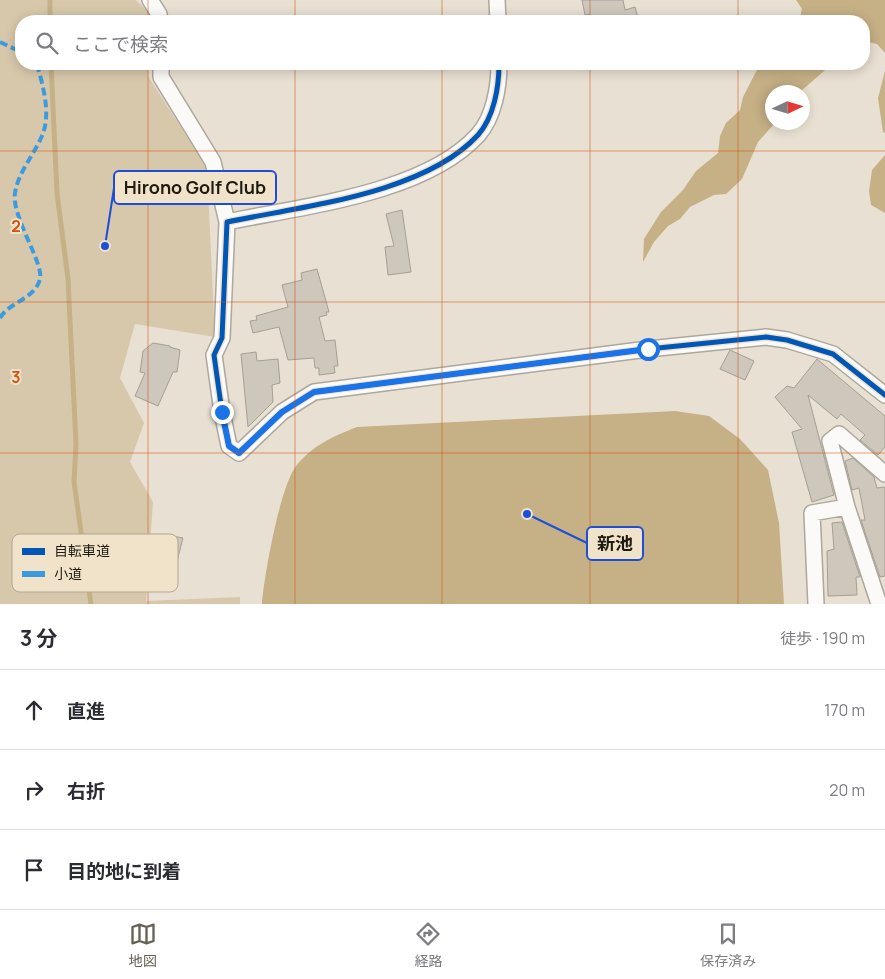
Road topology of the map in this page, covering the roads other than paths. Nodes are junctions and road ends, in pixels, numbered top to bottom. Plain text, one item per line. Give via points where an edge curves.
1 (150, 0) edge
2 (497, 0) edge
3 (159, 15) edge
4 (498, 15) edge
5 (161, 70) edge
6 (499, 70) edge
7 (227, 222) junction
8 (885, 395) edge
9 (885, 474) edge
10 (847, 507) junction
11 (816, 604) edge
12 (879, 604) edge

1 - 3 street
2 - 4 street
5 - 7 street via 161,77 213,162
6 - 7 street via 493,109 479,134 459,151 425,171 379,190
7 - 8 street via 222,338 214,355 229,446 239,453 282,412 314,392 766,337 833,354
9 - 10 street via 839,434 830,441
10 - 11 street via 812,513
10 - 12 street

